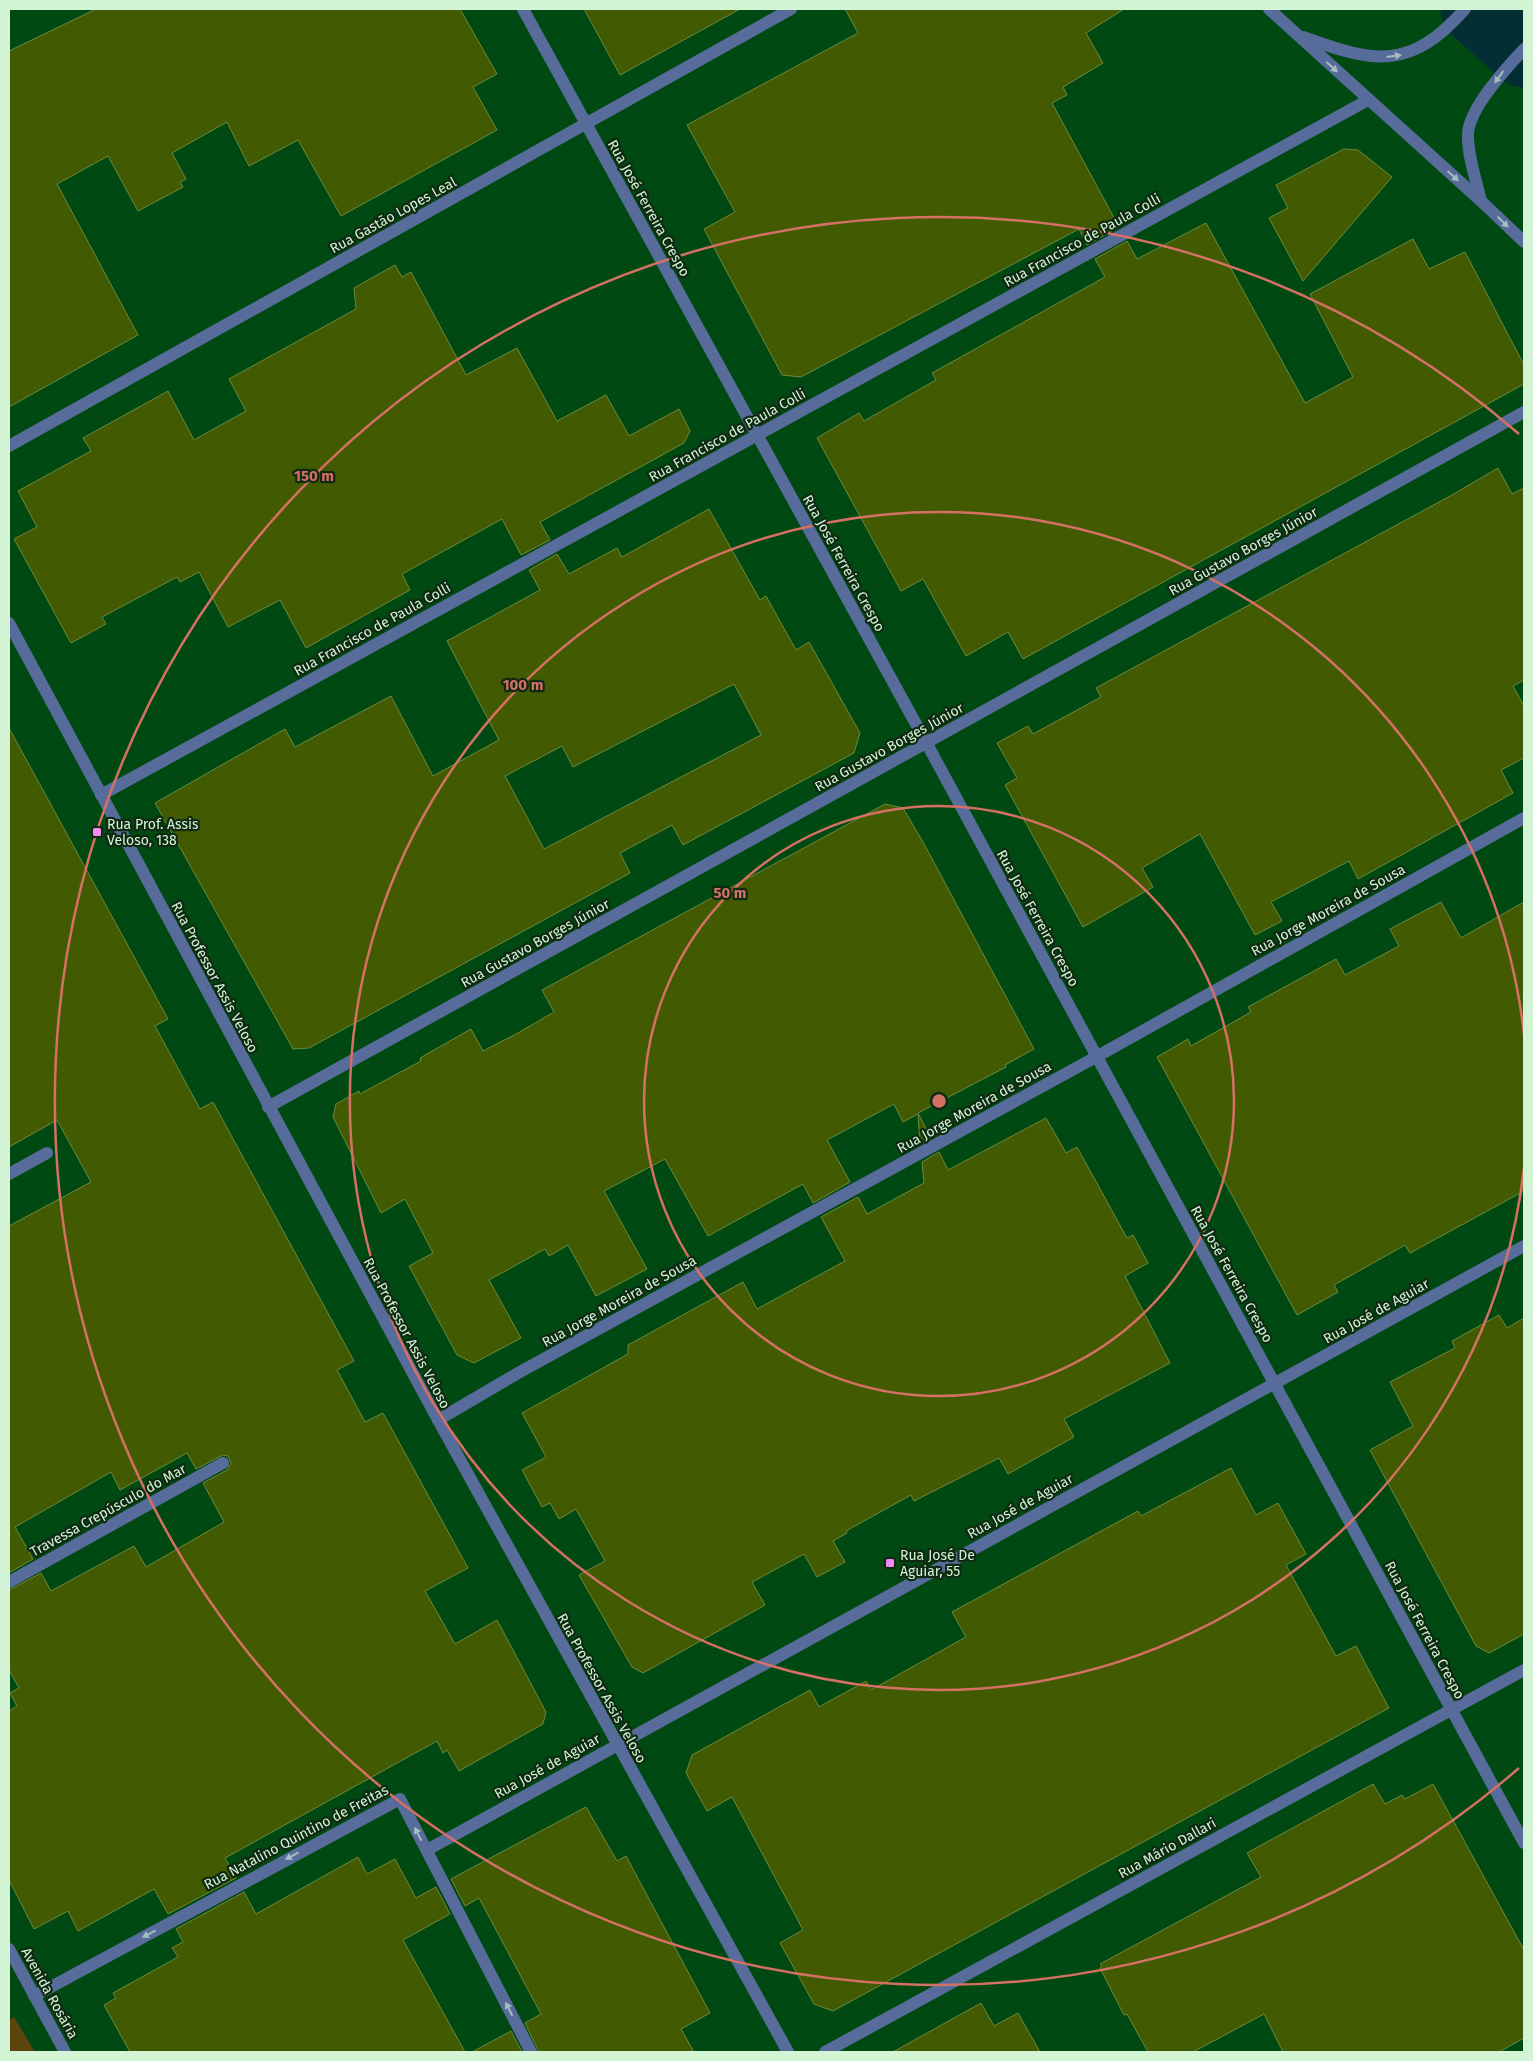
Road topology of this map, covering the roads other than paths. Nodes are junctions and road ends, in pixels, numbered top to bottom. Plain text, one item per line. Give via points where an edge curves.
1 (523, 9) edge
2 (791, 9) edge
3 (1269, 9) edge
4 (1465, 9) edge
5 (1296, 35) junction
6 (1524, 49) edge
7 (1368, 100) junction
8 (586, 124) junction
9 (1482, 201) junction
10 (1524, 242) edge
11 (1524, 412) edge
12 (758, 436) junction
13 (9, 446) edge
14 (9, 623) edge
15 (926, 744) junction
16 (101, 795) junction
17 (1524, 818) edge
18 (1096, 1057) junction
19 (268, 1107) junction
20 (47, 1153) dead end
21 (9, 1174) edge
22 (1524, 1246) edge
23 (1274, 1384) junction
24 (438, 1420) junction
25 (223, 1463) dead end
26 (9, 1582) edge
27 (1524, 1670) edge
28 (1451, 1710) junction
29 (616, 1744) junction
30 (1524, 1843) edge
31 (427, 1850) junction
32 (9, 1949) edge
33 (34, 1996) junction
34 (65, 2052) edge
35 (531, 2052) edge
36 (788, 2052) edge
37 (825, 2052) edge

1 - 8 street, Rua José Ferreira Crespo
2 - 8 street, Rua Gastão Lopes Leal
3 - 5 street
5 -> 4 street via 1341,51 1375,57 1397,56 1417,50 1450,26
5 -> 7 street
6 -> 9 street via 1477,107 1468,134 1471,162
7 -> 9 street
7 - 12 street, Rua Francisco de Paula Colli
8 - 12 street, Rua José Ferreira Crespo
8 - 13 street, Rua Gastão Lopes Leal
9 -> 10 street
11 - 15 street, Rua Gustavo Borges Júnior
12 - 15 street, Rua José Ferreira Crespo
12 - 16 street, Rua Francisco de Paula Colli
14 - 16 street, Rua Professor Assis Veloso
15 - 18 street, Rua José Ferreira Crespo
15 - 19 street, Rua Gustavo Borges Júnior
16 - 19 street, Rua Professor Assis Veloso
17 - 18 street, Rua Jorge Moreira de Sousa
18 - 23 street, Rua José Ferreira Crespo
18 - 24 street, Rua Jorge Moreira de Sousa via 518,1373
19 - 24 street, Rua Professor Assis Veloso
20 - 21 street
22 - 23 street, Rua José de Aguiar
23 - 28 street, Rua José Ferreira Crespo
23 - 29 street, Rua José de Aguiar
24 - 29 street, Rua Professor Assis Veloso
25 - 26 street, Travessa Crepúsculo do Mar
27 - 28 street, Rua Mário Dallari
28 - 30 street, Rua José Ferreira Crespo
28 - 37 street, Rua Mário Dallari
29 - 31 street, Rua José de Aguiar
29 - 36 street, Rua Professor Assis Veloso
31 -> 33 street, Rua Natalino Quintino de Freitas via 401,1800 397,1799
35 -> 31 street, Rua Natalino Quintino de Freitas
32 - 33 street, Avenida Rosária
33 - 34 street, Avenida Rosária

